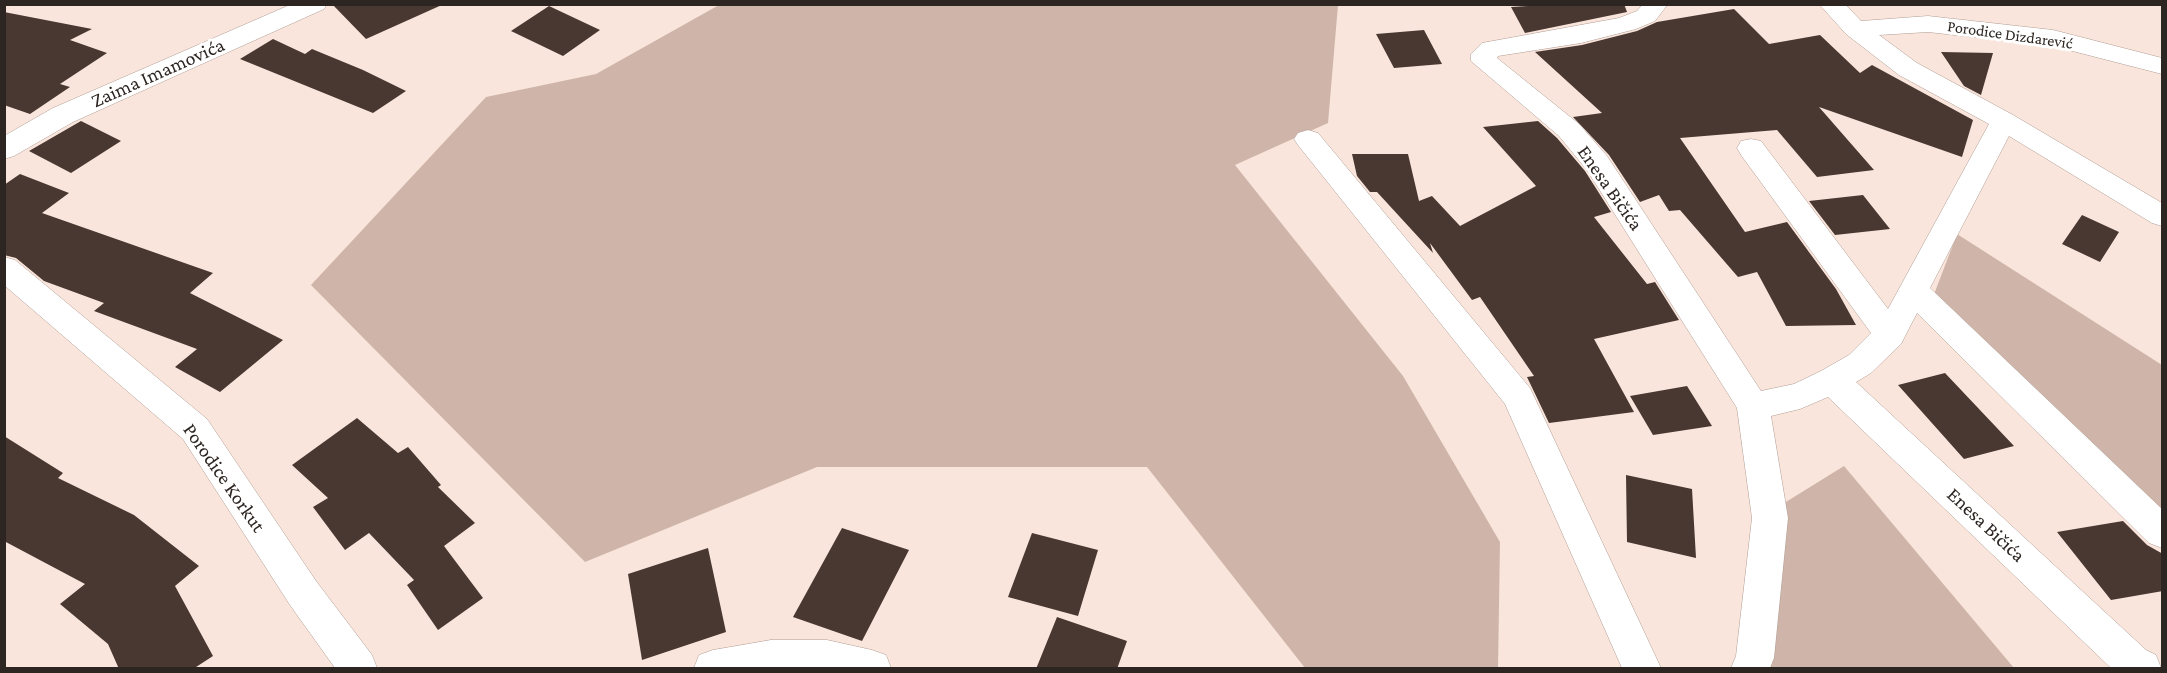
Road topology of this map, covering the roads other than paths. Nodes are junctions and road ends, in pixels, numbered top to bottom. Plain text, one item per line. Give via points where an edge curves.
1 (315, 4) edge
2 (1656, 4) edge
3 (1831, 4) edge
4 (1855, 29) junction
5 (2163, 66) edge
6 (2004, 121) junction
7 (1308, 139) dead end
8 (1751, 148) dead end
9 (4, 149) edge
10 (2163, 216) edge
11 (4, 268) edge
12 (1913, 290) junction
13 (1890, 335) junction
14 (1832, 380) junction
15 (1753, 406) junction
16 (2163, 532) edge
17 (358, 669) edge
18 (713, 669) edge
19 (872, 669) edge
20 (1642, 669) edge
21 (1750, 669) edge
22 (2142, 669) edge

1 - 9 street, Zaima Imamovića via 63,116
2 - 15 street, Enesa Bičića via 1646,16 1627,24 1491,49 1484,61 1569,130 1597,163
3 - 4 street
4 - 5 street, Porodice Dizdarević via 1928,24 2053,38
4 - 6 street via 1908,69
6 - 10 street
6 - 12 street
7 - 20 street via 1518,398
8 - 13 street
11 - 17 street, Porodice Korkut via 195,429 303,594
12 - 13 street
12 - 16 street
13 - 14 street via 1860,363
14 - 15 street via 1800,396
14 - 22 street, Enesa Bičića
15 - 21 street, Enesa Bičića via 1770,518 1755,658
18 - 19 street via 771,658 827,658

